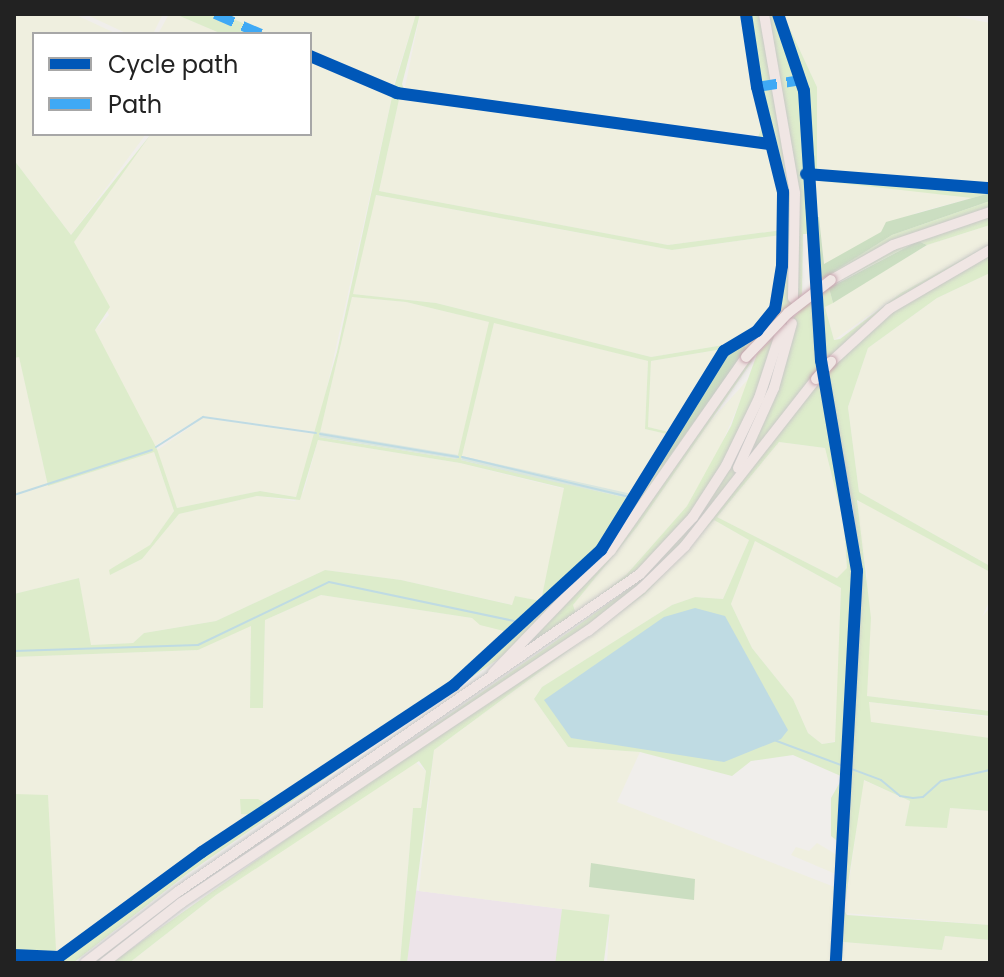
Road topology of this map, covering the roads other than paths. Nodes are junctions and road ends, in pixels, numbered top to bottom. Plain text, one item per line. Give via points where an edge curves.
1 (764, 14) edge
2 (990, 212) edge
3 (990, 250) edge
4 (793, 298) dead end
5 (816, 299) dead end
6 (826, 361) junction
7 (820, 380) junction
8 (729, 488) junction
9 (479, 687) junction
10 (85, 963) edge
11 (104, 963) edge
12 (836, 963) edge

1 - 4 highway via 795,193
2 - 9 highway, bridge via 905,240 831,280 788,313 746,357 611,550
3 - 6 highway via 889,309
5 - 6 street
6 - 7 highway, bridge
7 - 8 highway
7 - 12 street via 857,571
8 - 9 highway via 774,388 787,326 742,437 680,532 632,581
8 - 11 highway via 676,555 607,617 233,867
9 - 10 highway via 189,883

